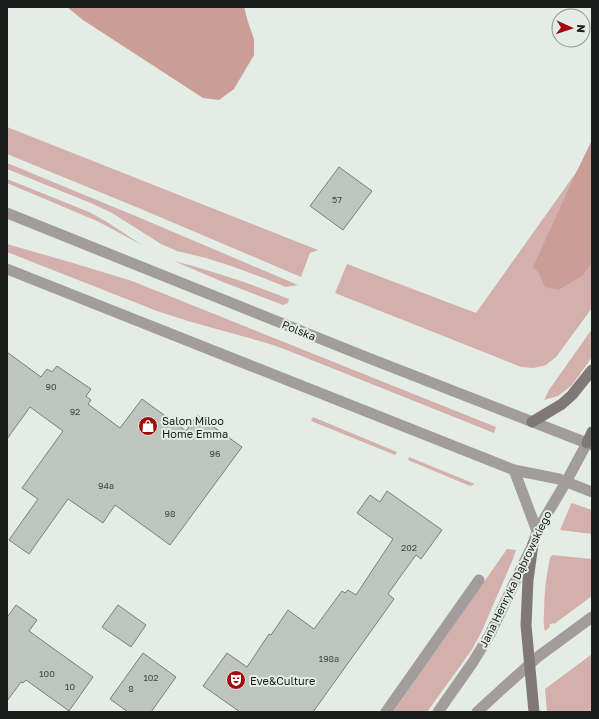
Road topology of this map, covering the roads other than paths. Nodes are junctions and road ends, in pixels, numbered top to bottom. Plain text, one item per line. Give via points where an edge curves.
1 (7, 213) edge
2 (7, 269) edge
3 (592, 370) edge
4 (532, 422) junction
5 (592, 432) edge
6 (589, 444) edge
7 (514, 470) junction
8 (566, 482) junction
9 (592, 492) edge
10 (537, 531) junction
11 (533, 544) junction
12 (479, 580) dead end
13 (592, 617) edge
14 (529, 664) junction
15 (386, 712) edge
16 (438, 712) edge
17 (477, 712) edge
18 (534, 712) edge

1 - 4 street, Polska
2 - 7 street
3 - 4 main road via 572,396
4 - 6 street, Polska
5 - 6 main road
6 - 8 street, Jana Henryka Dąbrowskiego
7 - 8 street
7 - 10 street
8 - 9 street
8 - 10 street, Jana Henryka Dąbrowskiego
10 - 11 street, Jana Henryka Dąbrowskiego
11 - 14 main road via 526,625
11 - 16 street, Jana Henryka Dąbrowskiego via 490,634
12 - 15 street
13 - 14 street
14 - 17 street
14 - 18 main road

